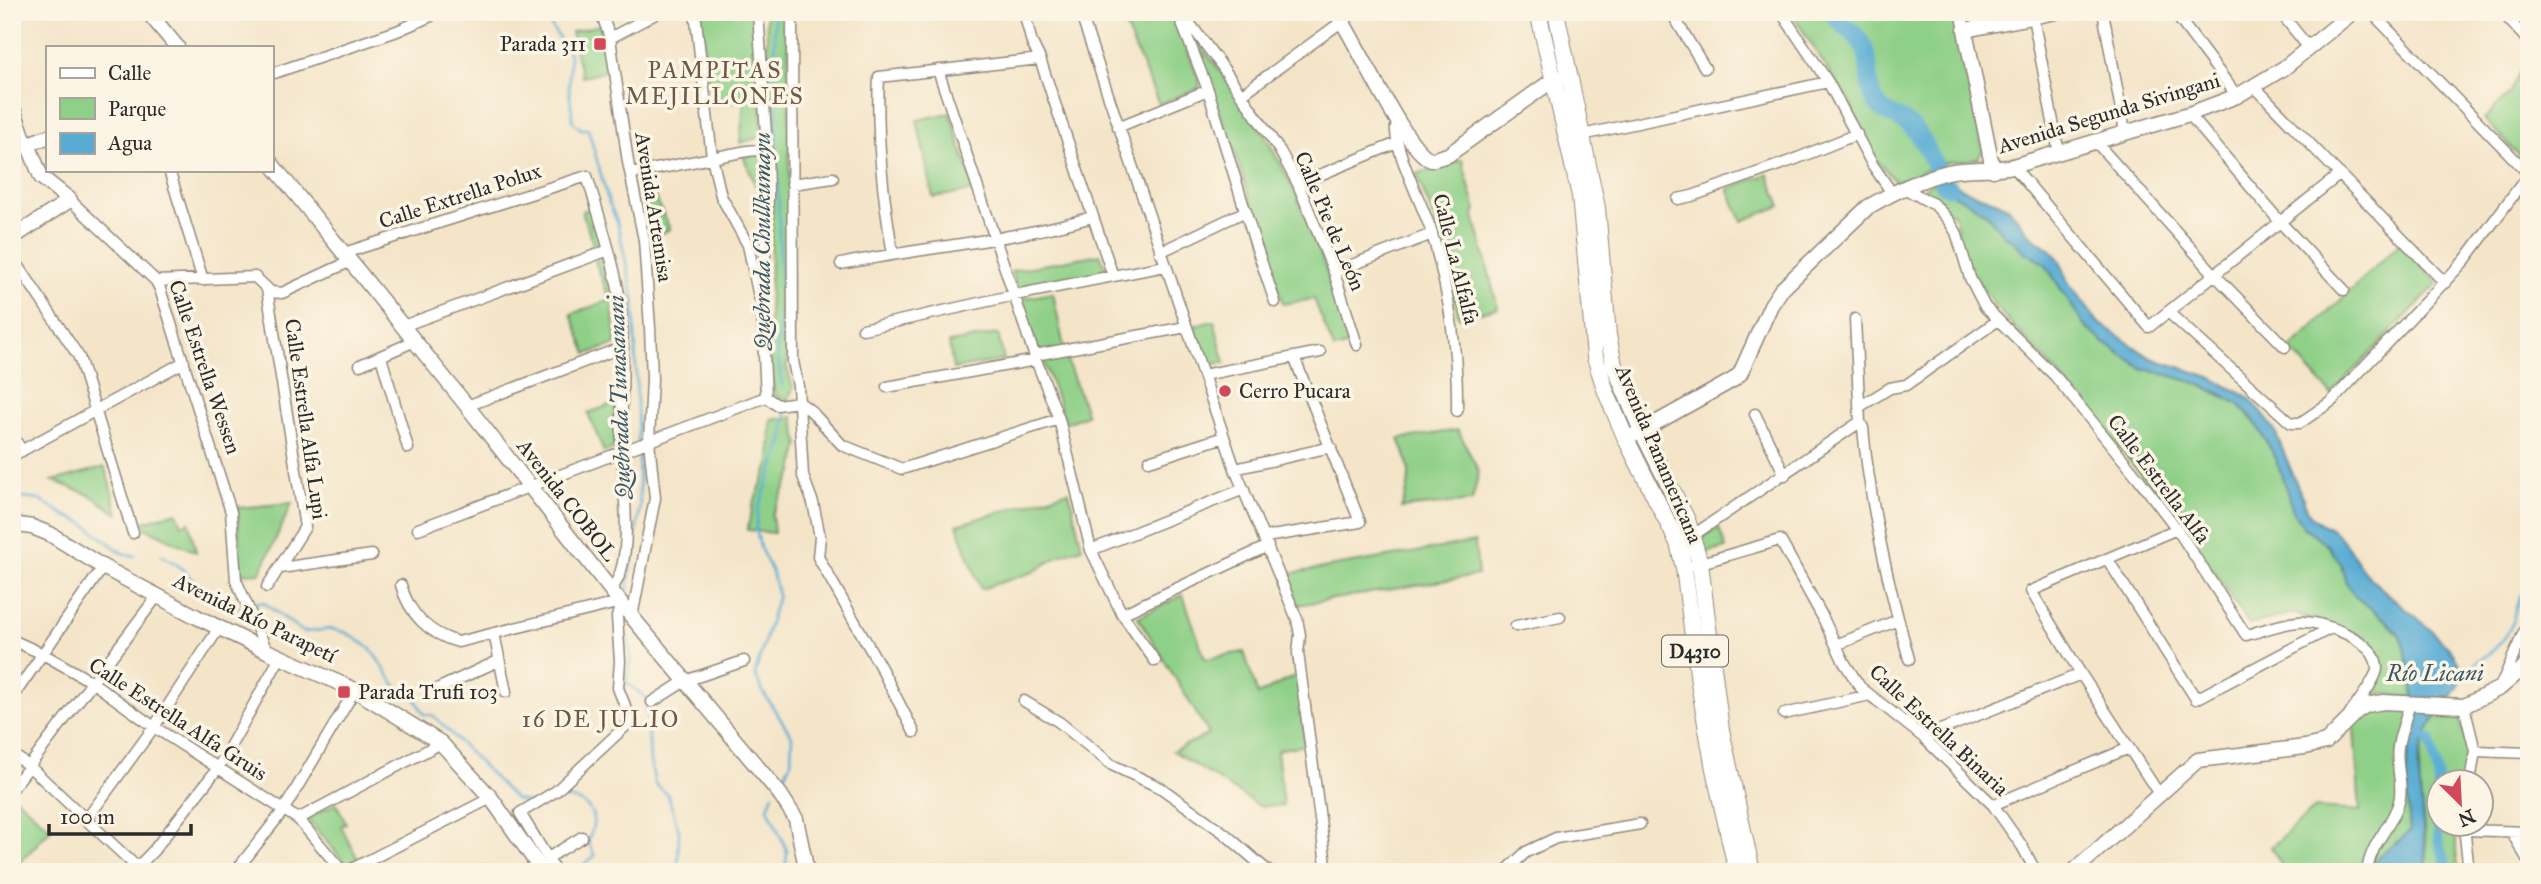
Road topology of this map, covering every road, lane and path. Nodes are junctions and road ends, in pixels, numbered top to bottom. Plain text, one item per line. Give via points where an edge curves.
1 (148, 12) edge
2 (429, 12) edge
3 (601, 12) edge
4 (659, 12) edge
5 (695, 12) edge
6 (758, 12) edge
7 (792, 12) edge
8 (1024, 12) edge
9 (1080, 12) edge
10 (1355, 12) edge
11 (1538, 12) edge
12 (1556, 12) edge
13 (1671, 12) edge
14 (1781, 12) edge
15 (1961, 12) edge
16 (2056, 12) edge
17 (2102, 12) edge
18 (2174, 12) edge
19 (2280, 12) edge
20 (2353, 12) edge
21 (2371, 12) edge
22 (2502, 12) edge
23 (1183, 13) edge
24 (2033, 15) edge
25 (1339, 17) edge
26 (1965, 30) junction
27 (610, 38) junction
28 (1562, 38) junction
29 (1545, 42) junction
30 (2529, 42) edge
31 (176, 46) edge
32 (2309, 48) junction
33 (1040, 59) junction
34 (1705, 68) dead end
35 (938, 69) junction
36 (273, 73) edge
37 (1570, 76) junction
38 (1553, 80) junction
39 (1828, 82) junction
40 (2254, 86) junction
41 (1208, 90) junction
42 (1241, 95) junction
43 (2236, 96) junction
44 (12, 100) edge
45 (2189, 114) junction
46 (15, 117) edge
47 (1400, 123) junction
48 (1118, 127) junction
49 (2125, 132) junction
50 (1857, 134) junction
51 (1582, 135) junction
52 (46, 137) edge
53 (2094, 140) junction
54 (1397, 143) junction
55 (29, 144) junction
56 (767, 149) junction
57 (2059, 153) junction
58 (712, 157) junction
59 (273, 165) edge
60 (2013, 166) junction
61 (1993, 170) junction
62 (170, 172) edge
63 (631, 174) junction
64 (2340, 174) junction
65 (2529, 174) edge
66 (833, 178) dead end
67 (792, 184) junction
68 (1298, 184) junction
69 (1898, 191) junction
70 (1678, 199) dead end
71 (70, 200) junction
72 (1246, 211) junction
73 (1093, 217) junction
74 (2281, 223) junction
75 (1432, 234) junction
76 (996, 237) junction
77 (12, 238) edge
78 (609, 250) junction
79 (1160, 252) junction
80 (893, 254) junction
81 (12, 256) edge
82 (347, 257) junction
83 (841, 264) dead end
84 (1165, 266) junction
85 (1334, 272) junction
86 (2215, 275) junction
87 (1113, 276) junction
88 (203, 279) junction
89 (156, 281) junction
90 (2445, 283) junction
91 (267, 289) junction
92 (2344, 290) dead end
93 (1015, 295) junction
94 (1275, 302) dead end
95 (2168, 312) junction
96 (762, 313) junction
97 (1855, 318) dead end
98 (1997, 321) junction
99 (403, 326) junction
100 (1186, 327) junction
101 (863, 329) dead end
102 (415, 341) junction
103 (1357, 345) dead end
104 (623, 347) junction
105 (2285, 347) dead end
106 (1320, 352) dead end
107 (381, 357) junction
108 (1036, 357) junction
109 (1294, 357) junction
110 (184, 362) junction
111 (360, 365) dead end
112 (1203, 374) junction
113 (887, 387) dead end
114 (766, 397) junction
115 (799, 402) junction
116 (467, 406) junction
117 (1859, 407) junction
118 (96, 410) junction
119 (1457, 411) dead end
120 (1755, 414) dead end
121 (1059, 419) junction
122 (1860, 422) junction
123 (1642, 431) junction
124 (12, 435) edge
125 (1224, 437) junction
126 (1626, 439) junction
127 (641, 444) junction
128 (408, 447) dead end
129 (1331, 447) junction
130 (622, 451) junction
131 (17, 454) edge
132 (1149, 461) dead end
133 (1235, 469) junction
134 (1785, 475) junction
135 (530, 487) junction
136 (1244, 489) junction
137 (13, 526) edge
138 (418, 529) dead end
139 (2177, 529) junction
140 (133, 533) dead end
141 (1685, 540) junction
142 (1266, 542) junction
143 (1091, 550) junction
144 (372, 555) dead end
145 (2108, 560) junction
146 (1692, 566) junction
147 (103, 567) junction
148 (280, 568) junction
149 (401, 585) dead end
150 (267, 587) dead end
151 (611, 589) junction
152 (158, 595) junction
153 (621, 602) junction
154 (1122, 614) junction
155 (632, 617) junction
156 (1560, 617) dead end
157 (1898, 620) junction
158 (2529, 621) edge
159 (1516, 626) dead end
160 (219, 628) junction
161 (2331, 628) junction
162 (494, 633) junction
163 (12, 640) edge
164 (1836, 645) junction
165 (43, 654) junction
166 (274, 654) junction
167 (1909, 659) dead end
168 (498, 661) junction
169 (744, 661) dead end
170 (1155, 661) dead end
171 (2528, 664) edge
172 (2081, 674) junction
173 (685, 681) junction
174 (92, 682) junction
175 (2500, 688) junction
176 (437, 689) dead end
177 (355, 690) junction
178 (506, 692) dead end
179 (1870, 695) junction
180 (12, 698) edge
181 (1024, 701) dead end
182 (652, 702) dead end
183 (2412, 705) junction
184 (2458, 707) junction
185 (1784, 714) dead end
186 (2345, 723) junction
187 (154, 727) junction
188 (914, 732) dead end
189 (1923, 737) junction
190 (440, 743) junction
191 (2129, 748) junction
192 (2475, 751) junction
193 (2529, 753) edge
194 (12, 754) edge
195 (29, 766) junction
196 (218, 768) junction
197 (2472, 768) edge
198 (12, 789) edge
199 (2159, 794) junction
200 (491, 798) junction
201 (1993, 805) junction
202 (283, 811) junction
203 (298, 819) junction
204 (86, 820) junction
205 (1640, 824) dead end
206 (2496, 830) edge
207 (2512, 832) junction
208 (2529, 832) edge
209 (583, 837) dead end
210 (2465, 838) edge
211 (2529, 862) edge
212 (538, 866) edge
213 (138, 870) edge
214 (235, 872) edge
215 (344, 872) edge
216 (556, 872) edge
217 (807, 872) edge
218 (1269, 872) edge
219 (1327, 872) edge
220 (1505, 872) edge
221 (1737, 872) edge
222 (1752, 872) edge
223 (2036, 872) edge
224 (2073, 872) edge
225 (2367, 872) edge
226 (2469, 872) edge

1 - 31 street
2 - 36 street via 431,16 397,31
3 - 27 street, Avenida Artemisa
4 - 27 street
5 - 58 street
6 - 56 street
7 - 67 street
8 - 33 street
9 - 48 street
10 - 25 street
11 - 29 main road, Avenida Panamericana / D4310
12 - 28 main road, Avenida Panamericana / D4310
13 - 34 street
14 - 39 street, Calle Estrella Alfa
15 - 26 street
16 - 24 street
17 - 49 street
18 - 43 street
19 - 32 street
20 - 32 street, Avenida Segunda Sivingani
21 - 65 street
22 - 30 street
23 - 41 street via 1181,21
23 - 42 street, Calle Pie de León
24 - 26 street
24 - 57 street
25 - 42 street
25 - 47 street
26 - 61 street
27 - 63 street, Avenida Artemisa
28 - 29 street
28 - 37 main road, Avenida Panamericana / D4310
29 - 38 main road, Avenida Panamericana / D4310
32 - 40 street, Avenida Segunda Sivingani
33 - 35 street
33 - 73 street
35 - 76 street
35 - 80 street via 879,77
37 - 38 street
37 - 51 main road, Avenida Panamericana / D4310
38 - 47 street via 1448,155 1431,160 1418,150
38 - 126 main road, Avenida Panamericana / D4310 via 1580,196 1595,357
39 - 50 street, Calle Estrella Alfa
39 - 51 street
40 - 43 street, Avenida Segunda Sivingani
40 - 64 street
41 - 48 street
41 - 72 street
42 - 68 street, Calle Pie de León
43 - 45 street, Avenida Segunda Sivingani
44 - 46 street, Calle Estrella Wessen
45 - 49 street, Avenida Segunda Sivingani
45 - 74 street
46 - 55 street, Calle Estrella Wessen
47 - 54 street, Calle La Alfalfa
48 - 79 street
49 - 53 street, Avenida Segunda Sivingani
50 - 69 street, Calle Estrella Alfa via 1872,164
50 - 70 street
51 - 123 main road, Avenida Panamericana / D4310 via 1597,208 1608,335 1618,375
52 - 55 street
53 - 57 street, Avenida Segunda Sivingani
53 - 86 street
54 - 68 street
54 - 75 street, Calle La Alfalfa
55 - 71 street, Calle Estrella Wessen via 41,177
56 - 58 street
56 - 96 street
57 - 60 street, Avenida Segunda Sivingani
58 - 63 street
58 - 96 street via 721,196 748,245
59 - 82 street, Avenida COBOL
60 - 61 street, Avenida Segunda Sivingani
60 - 95 street via 2149,327
61 - 69 street, Avenida Segunda Sivingani via 1948,172
62 - 88 street
63 - 127 street, Avenida Artemisa via 644,240 652,379
64 - 74 street
64 - 90 street
65 - 90 street
66 - 67 street
67 - 115 street via 793,361
68 - 85 street, Calle Pie de León
69 - 98 street, Calle Estrella Alfa via 1935,205 1949,221 1976,291
69 - 123 street, Avenida Segunda Sivingani via 1868,207 1781,289 1746,365 1733,380
71 - 77 street
71 - 89 street, Calle Estrella Wessen
72 - 79 street
72 - 94 street
73 - 76 street
73 - 87 street
74 - 86 street
74 - 92 street
75 - 85 street
75 - 119 street, Calle La Alfalfa via 1453,321
76 - 80 street
76 - 93 street
78 - 82 street, Calle Extrella Polux via 587,176
78 - 99 street
78 - 104 street
79 - 84 street
80 - 83 street
81 - 118 street via 79,357
82 - 91 street, Calle Extrella Polux via 282,293
82 - 99 street, Avenida COBOL
84 - 87 street
84 - 100 street
85 - 103 street, Calle Pie de León
86 - 95 street
86 - 105 street
87 - 93 street
88 - 89 street
88 - 91 street via 255,277
89 - 110 street, Calle Estrella Wessen
90 - 95 street via 2332,401 2296,424
91 - 148 street, Calle Estrella Alfa Lupi via 305,527
93 - 101 street
93 - 108 street
96 - 114 street
97 - 117 street
98 - 117 street via 1906,385 1890,388
98 - 139 street, Calle Estrella Alfa via 2055,376
99 - 102 street, Avenida COBOL
100 - 108 street
100 - 112 street
102 - 107 street
102 - 116 street, Avenida COBOL
104 - 116 street
104 - 130 street
106 - 109 street
107 - 111 street
107 - 128 street
108 - 113 street
108 - 121 street
109 - 112 street
109 - 129 street
110 - 118 street
110 - 166 street, Calle Estrella Wessen via 231,512 236,580
112 - 125 street
114 - 115 street via 776,405
114 - 127 street
115 - 121 street via 842,445 902,469
115 - 188 street via 803,476 820,537 818,557
116 - 135 street, Avenida COBOL
117 - 122 street
118 - 131 street
118 - 140 street
120 - 134 street
121 - 143 street
122 - 134 street
122 - 157 street
123 - 126 street, Avenida Segunda Sivingani
123 - 141 main road, Avenida Panamericana / D4310 via 1688,520
124 - 131 street
125 - 132 street
125 - 133 street
126 - 141 main road, Avenida Panamericana / D4310
127 - 130 street
127 - 155 street, Avenida Artemisa via 655,498
129 - 133 street
129 - 142 street via 1360,523
130 - 135 street
130 - 151 street via 627,511 621,574
133 - 136 street
134 - 141 street
135 - 138 street
135 - 151 street, Avenida COBOL
136 - 142 street
136 - 143 street
137 - 147 street, Avenida Río Parapetí via 50,534
139 - 145 street
139 - 161 street, Calle Estrella Alfa via 2246,635 2300,621
141 - 146 main road, Avenida Panamericana / D4310
142 - 154 street
142 - 219 street via 1300,635 1298,653
143 - 154 street
144 - 148 street
145 - 161 street via 2196,699
145 - 172 street via 2031,591
146 - 164 street, Calle Estrella Binaria via 1780,540
146 - 221 main road, Avenida Panamericana / D4310 via 1700,689
146 - 222 main road, Avenida Panamericana / D4310
147 - 152 street, Avenida Río Parapetí
147 - 165 street
148 - 150 street, Calle Estrella Alfa Lupi
149 - 162 street via 406,604 438,636 458,642
151 - 153 street, Avenida COBOL
152 - 160 street, Avenida Río Parapetí
152 - 174 street
153 - 155 street, Avenida COBOL
153 - 162 street
153 - 212 street, Avenida Río Parapetí via 618,688 631,721 556,791 520,813
154 - 170 street
155 - 173 street, Avenida COBOL
156 - 159 street
157 - 164 street
157 - 167 street
158 - 175 street
160 - 166 street, Avenida Río Parapetí
160 - 187 street
161 - 186 street, Calle Estrella Alfa via 2362,643 2377,667
162 - 168 street
163 - 165 street, Calle Estrella Alfa Gruis
164 - 179 street, Calle Estrella Binaria via 1843,662
165 - 174 street, Calle Estrella Alfa Gruis
165 - 180 street
166 - 177 street, Avenida Río Parapetí
166 - 196 street
168 - 176 street
168 - 178 street
169 - 173 street
171 - 175 street
172 - 189 street
172 - 191 street
173 - 182 street
173 - 217 street, Avenida COBOL via 796,820
174 - 187 street, Calle Estrella Alfa Gruis
174 - 195 street
175 - 184 street
177 - 190 street, Avenida Río Parapetí
177 - 202 street
179 - 185 street
179 - 189 street, Calle Estrella Binaria
181 - 218 street via 1059,722 1112,765 1161,788
183 - 184 street
183 - 186 street via 2367,705
183 - 225 street via 2398,746 2398,805 2378,838
184 - 192 street
186 - 199 street via 2318,745 2198,760
187 - 196 street, Calle Estrella Alfa Gruis
187 - 204 street
189 - 201 street, Calle Estrella Binaria
190 - 200 street, Avenida Río Parapetí
190 - 203 street
191 - 199 street
191 - 201 street
192 - 193 street
192 - 197 street
194 - 195 street
195 - 198 street
195 - 204 street
196 - 202 street, Calle Estrella Alfa Gruis
196 - 213 street
199 - 224 street
200 - 212 street, Avenida Río Parapetí
200 - 215 street
201 - 223 street, Calle Estrella Binaria
202 - 203 street, Calle Estrella Alfa Gruis
202 - 214 street
203 - 215 street, Calle Estrella Alfa Gruis
204 - 213 street
205 - 220 street via 1556,838 1526,852
206 - 207 street
207 - 208 street
207 - 211 street
209 - 212 street
210 - 226 street
212 - 216 street, Avenida Río Parapetí

